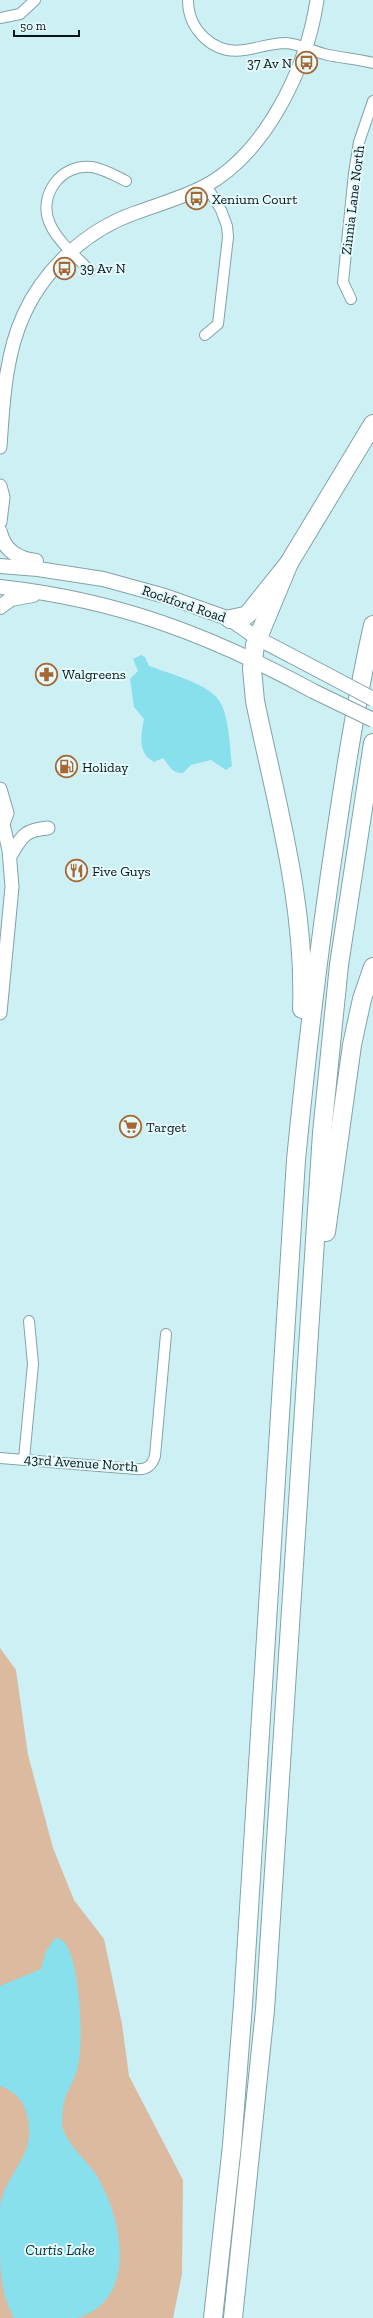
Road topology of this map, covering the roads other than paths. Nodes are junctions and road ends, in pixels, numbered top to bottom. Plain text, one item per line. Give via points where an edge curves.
1 (188, 0) edge
2 (317, 0) edge
3 (33, 3) edge
4 (0, 18) edge
5 (305, 48) junction
6 (373, 63) edge
7 (373, 101) edge
8 (126, 181) dead end
9 (206, 185) junction
10 (72, 251) junction
11 (90, 271) dead end
12 (350, 299) dead end
13 (205, 335) dead end
14 (373, 424) edge
15 (0, 447) edge
16 (0, 486) edge
17 (0, 522) edge
18 (0, 532) edge
19 (288, 563) junction
20 (0, 566) edge
21 (0, 588) edge
22 (148, 590) junction
23 (61, 596) junction
24 (0, 607) edge
25 (230, 619) junction
26 (373, 625) edge
27 (257, 638) junction
28 (252, 659) junction
29 (373, 699) edge
30 (373, 720) edge
31 (373, 743) edge
32 (0, 789) edge
33 (2, 823) edge
34 (48, 828) dead end
35 (10, 856) junction
36 (373, 967) edge
37 (0, 1013) edge
38 (299, 1125) junction
39 (310, 1308) junction
40 (29, 1320) dead end
41 (166, 1334) dead end
42 (0, 1458) edge
43 (24, 1459) junction
44 (213, 2318) edge
45 (233, 2318) edge

1 - 5 street via 192,21 198,32 213,44 231,51 272,43 288,43
2 - 5 street
3 - 4 street via 20,14
5 - 6 street via 327,55
5 - 9 street via 289,87 267,126 238,160
7 - 12 street, Zinnia Lane North via 359,142 354,181 343,282
8 - 10 street via 93,167 81,167 58,178 47,200 46,212 49,224
9 - 10 street via 175,200 108,224
9 - 13 street via 225,218 228,237 218,324
10 - 11 street
10 - 15 street via 52,270 37,292 24,314 15,337 9,360
14 - 19 highway
16 - 17 street via 3,497
18 - 22 main road via 4,543 18,557 117,575 136,580
19 - 25 highway via 249,613
19 - 27 highway
20 - 22 main road, Rockford Road via 72,574
21 - 23 main road, Rockford Road
22 - 25 main road, Rockford Road
23 - 24 main road via 19,597
23 - 28 main road, Rockford Road via 160,621
25 - 27 main road, Rockford Road
26 - 38 highway via 359,686 326,902 308,1034
27 - 28 highway
27 - 29 main road, Rockford Road, bridge
28 - 30 main road, Rockford Road, bridge
28 - 38 highway via 256,701 294,894 300,941 302,992
31 - 39 highway via 339,965 322,1133
32 - 33 street via 7,813
33 - 35 street
34 - 35 street via 26,833
35 - 37 street via 12,886
36 - 39 highway via 362,999 352,1045 319,1288
38 - 44 highway via 241,2027 232,2145
39 - 45 highway via 265,2010
40 - 43 street via 32,1364
41 - 43 street, 43rd Avenue North via 153,1462 143,1470
42 - 43 street, 43rd Avenue North

